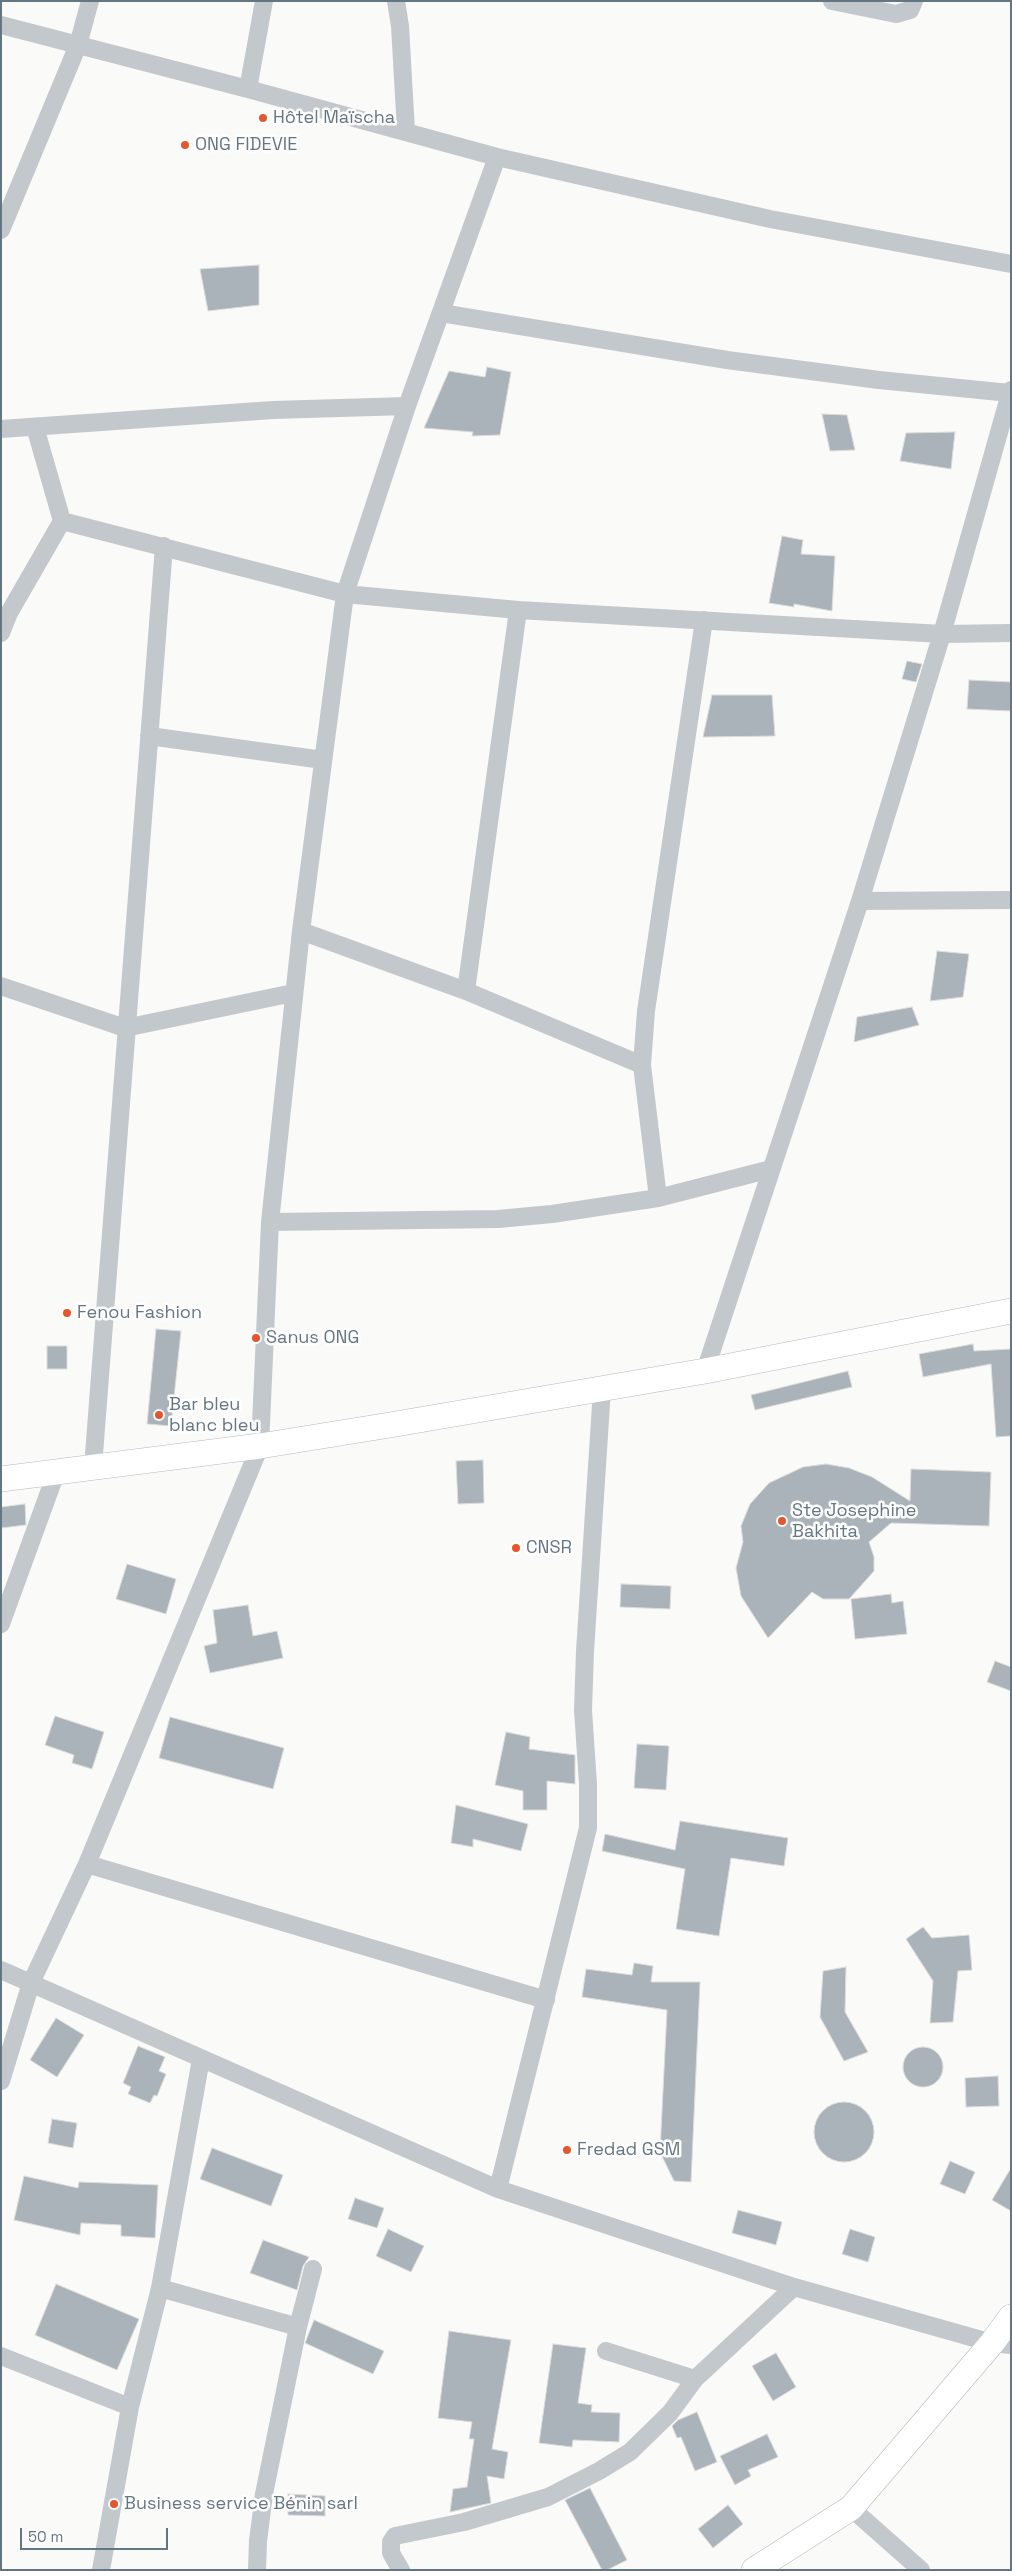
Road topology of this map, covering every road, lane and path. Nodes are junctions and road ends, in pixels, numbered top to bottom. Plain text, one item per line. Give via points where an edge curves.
1 (90, 1) edge
2 (264, 1) edge
3 (396, 1) edge
4 (832, 1) edge
5 (914, 1) edge
6 (1, 25) edge
7 (78, 45) junction
8 (248, 89) junction
9 (406, 131) junction
10 (497, 157) junction
11 (1, 230) edge
12 (1011, 264) edge
13 (441, 314) junction
14 (1010, 391) edge
15 (407, 406) junction
16 (35, 427) junction
17 (1, 429) edge
18 (62, 521) junction
19 (164, 546) junction
20 (345, 594) junction
21 (518, 610) junction
22 (5, 612) edge
23 (704, 620) junction
24 (1, 633) edge
25 (1011, 633) edge
26 (942, 634) junction
27 (149, 736) junction
28 (323, 760) junction
29 (860, 900) junction
30 (1011, 900) edge
31 (301, 931) junction
32 (1, 986) edge
33 (466, 991) junction
34 (293, 993) junction
35 (125, 1028) junction
36 (642, 1065) junction
37 (771, 1169) junction
38 (658, 1198) junction
39 (270, 1222) junction
40 (1011, 1311) edge
41 (704, 1371) junction
42 (602, 1389) junction
43 (260, 1446) junction
44 (93, 1467) junction
45 (56, 1472) junction
46 (1, 1479) edge
47 (1, 1624) edge
48 (87, 1864) junction
49 (1, 1970) edge
50 (31, 1983) junction
51 (546, 2000) junction
52 (201, 2058) junction
53 (1, 2081) edge
54 (498, 2189) junction
55 (313, 2270) dead end
56 (794, 2287) junction
57 (160, 2288) junction
58 (1011, 2318) edge
59 (298, 2328) junction
60 (1002, 2344) edge
61 (606, 2351) dead end
62 (1, 2356) edge
63 (695, 2379) junction
64 (130, 2407) junction
65 (851, 2508) junction
66 (101, 2570) edge
67 (257, 2570) edge
68 (401, 2570) edge
69 (754, 2570) edge
70 (921, 2570) edge

1 - 7 street
2 - 8 street
3 - 9 street
4 - 5 street via 896,14 910,10
6 - 7 street
7 - 8 street
7 - 11 street
8 - 9 street
9 - 10 street
10 - 12 street via 770,219
10 - 13 street
13 - 14 street via 727,360 879,380
13 - 15 street
14 - 26 street
15 - 16 street via 273,410
15 - 20 street
16 - 17 street
16 - 18 street
18 - 19 street
18 - 22 street
19 - 20 street
19 - 27 street
20 - 21 street
20 - 28 street
21 - 23 street
21 - 33 street
22 - 24 street
23 - 26 street
23 - 36 street via 648,1002
25 - 26 street
26 - 29 street
27 - 28 street
27 - 35 street
28 - 31 street
29 - 30 street
29 - 37 street
31 - 33 street
31 - 34 street
32 - 35 street
33 - 36 street
34 - 35 street
34 - 39 street
35 - 44 street
36 - 38 street
37 - 38 street
37 - 41 street
38 - 39 street via 498,1219
39 - 43 street
40 - 41 main road
41 - 42 main road
42 - 43 main road
42 - 51 street via 583,1710 588,1828
43 - 44 main road
43 - 48 street
44 - 45 main road
45 - 46 main road
45 - 47 street
48 - 50 street
48 - 51 street
49 - 50 street
50 - 52 street
50 - 53 street
51 - 54 street
52 - 54 street
52 - 57 street
54 - 56 street
55 - 59 street
56 - 60 street
56 - 63 street
57 - 59 street
57 - 64 street
58 - 60 main road
59 - 67 street via 264,2494
60 - 65 main road
61 - 63 street
62 - 64 street
63 - 68 street via 670,2412 630,2452 599,2471 548,2497 464,2522 395,2536 391,2542 391,2553
64 - 66 street
65 - 69 main road
65 - 70 street

